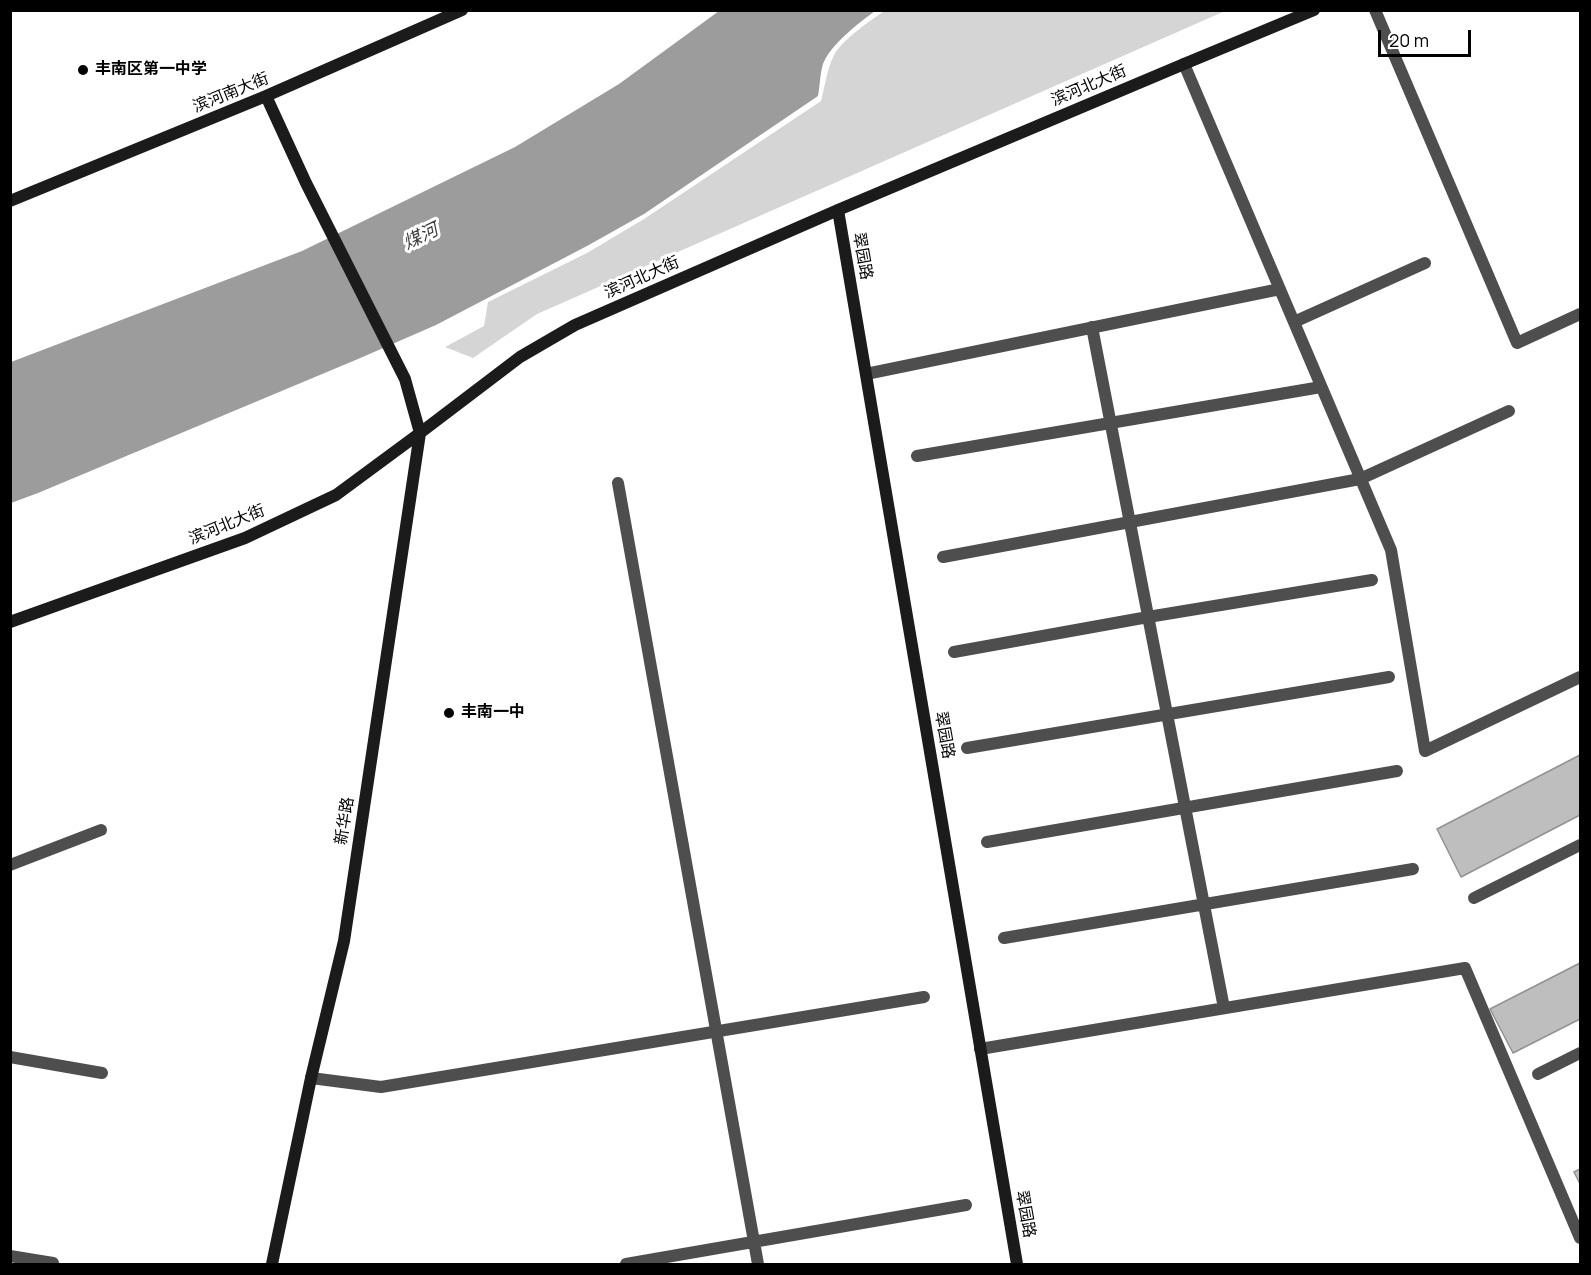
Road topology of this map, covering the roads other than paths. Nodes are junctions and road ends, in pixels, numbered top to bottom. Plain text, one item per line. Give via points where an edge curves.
1 (462, 10) edge
2 (1314, 10) edge
3 (1375, 10) edge
4 (1184, 64) junction
5 (267, 96) junction
6 (10, 201) edge
7 (838, 210) junction
8 (1425, 263) dead end
9 (1280, 289) junction
10 (1581, 314) edge
11 (1294, 322) junction
12 (1092, 327) junction
13 (866, 374) junction
14 (1321, 387) junction
15 (1509, 411) dead end
16 (1111, 423) junction
17 (420, 433) junction
18 (916, 456) dead end
19 (1360, 479) junction
20 (618, 483) dead end
21 (1130, 521) junction
22 (943, 557) dead end
23 (1372, 580) dead end
24 (1148, 617) junction
25 (10, 622) edge
26 (954, 652) dead end
27 (1389, 677) dead end
28 (1581, 677) edge
29 (1167, 715) junction
30 (967, 748) dead end
31 (1398, 771) dead end
32 (1185, 808) junction
33 (101, 830) dead end
34 (987, 842) dead end
35 (1581, 845) edge
36 (10, 865) edge
37 (1413, 869) dead end
38 (1474, 898) dead end
39 (1204, 905) junction
40 (1004, 938) dead end
41 (924, 997) dead end
42 (1224, 1008) junction
43 (716, 1032) junction
44 (980, 1049) junction
45 (1581, 1053) edge
46 (10, 1057) edge
47 (102, 1073) dead end
48 (1538, 1074) dead end
49 (311, 1078) junction
50 (966, 1205) dead end
51 (1581, 1238) edge
52 (754, 1242) junction
53 (10, 1256) edge
54 (53, 1263) edge
55 (272, 1264) edge
56 (626, 1264) edge
57 (758, 1264) edge
58 (1017, 1264) edge

1 - 5 street, 滨河南大街
2 - 4 street, 滨河北大街
3 - 10 street via 1517,343
4 - 7 street, 滨河北大街
4 - 9 street
5 - 6 street, 滨河南大街
5 - 17 street, 新华路 via 306,183 405,379
7 - 13 street, 翠园路
7 - 17 street, 滨河北大街 via 575,325 520,357
8 - 11 street
9 - 11 street
9 - 12 street
11 - 14 street
12 - 13 street
12 - 16 street
13 - 44 street, 翠园路
14 - 16 street
14 - 19 street
15 - 19 street
16 - 18 street
16 - 21 street
17 - 25 street, 滨河北大街 via 336,495 245,538
17 - 49 street, 新华路 via 344,941
19 - 21 street
19 - 28 street via 1391,550 1425,751
20 - 43 street
21 - 22 street
21 - 24 street
23 - 24 street
24 - 26 street
24 - 29 street
27 - 29 street
29 - 30 street
29 - 32 street
31 - 32 street
32 - 34 street
32 - 39 street
33 - 36 street
35 - 38 street
37 - 39 street
39 - 40 street
39 - 42 street
41 - 43 street
42 - 44 street
42 - 51 street via 1465,969
43 - 49 street via 381,1087
43 - 52 street
44 - 58 street, 翠园路
45 - 48 street
46 - 47 street
49 - 55 street, 新华路
50 - 52 street
52 - 56 street
52 - 57 street
53 - 54 street

